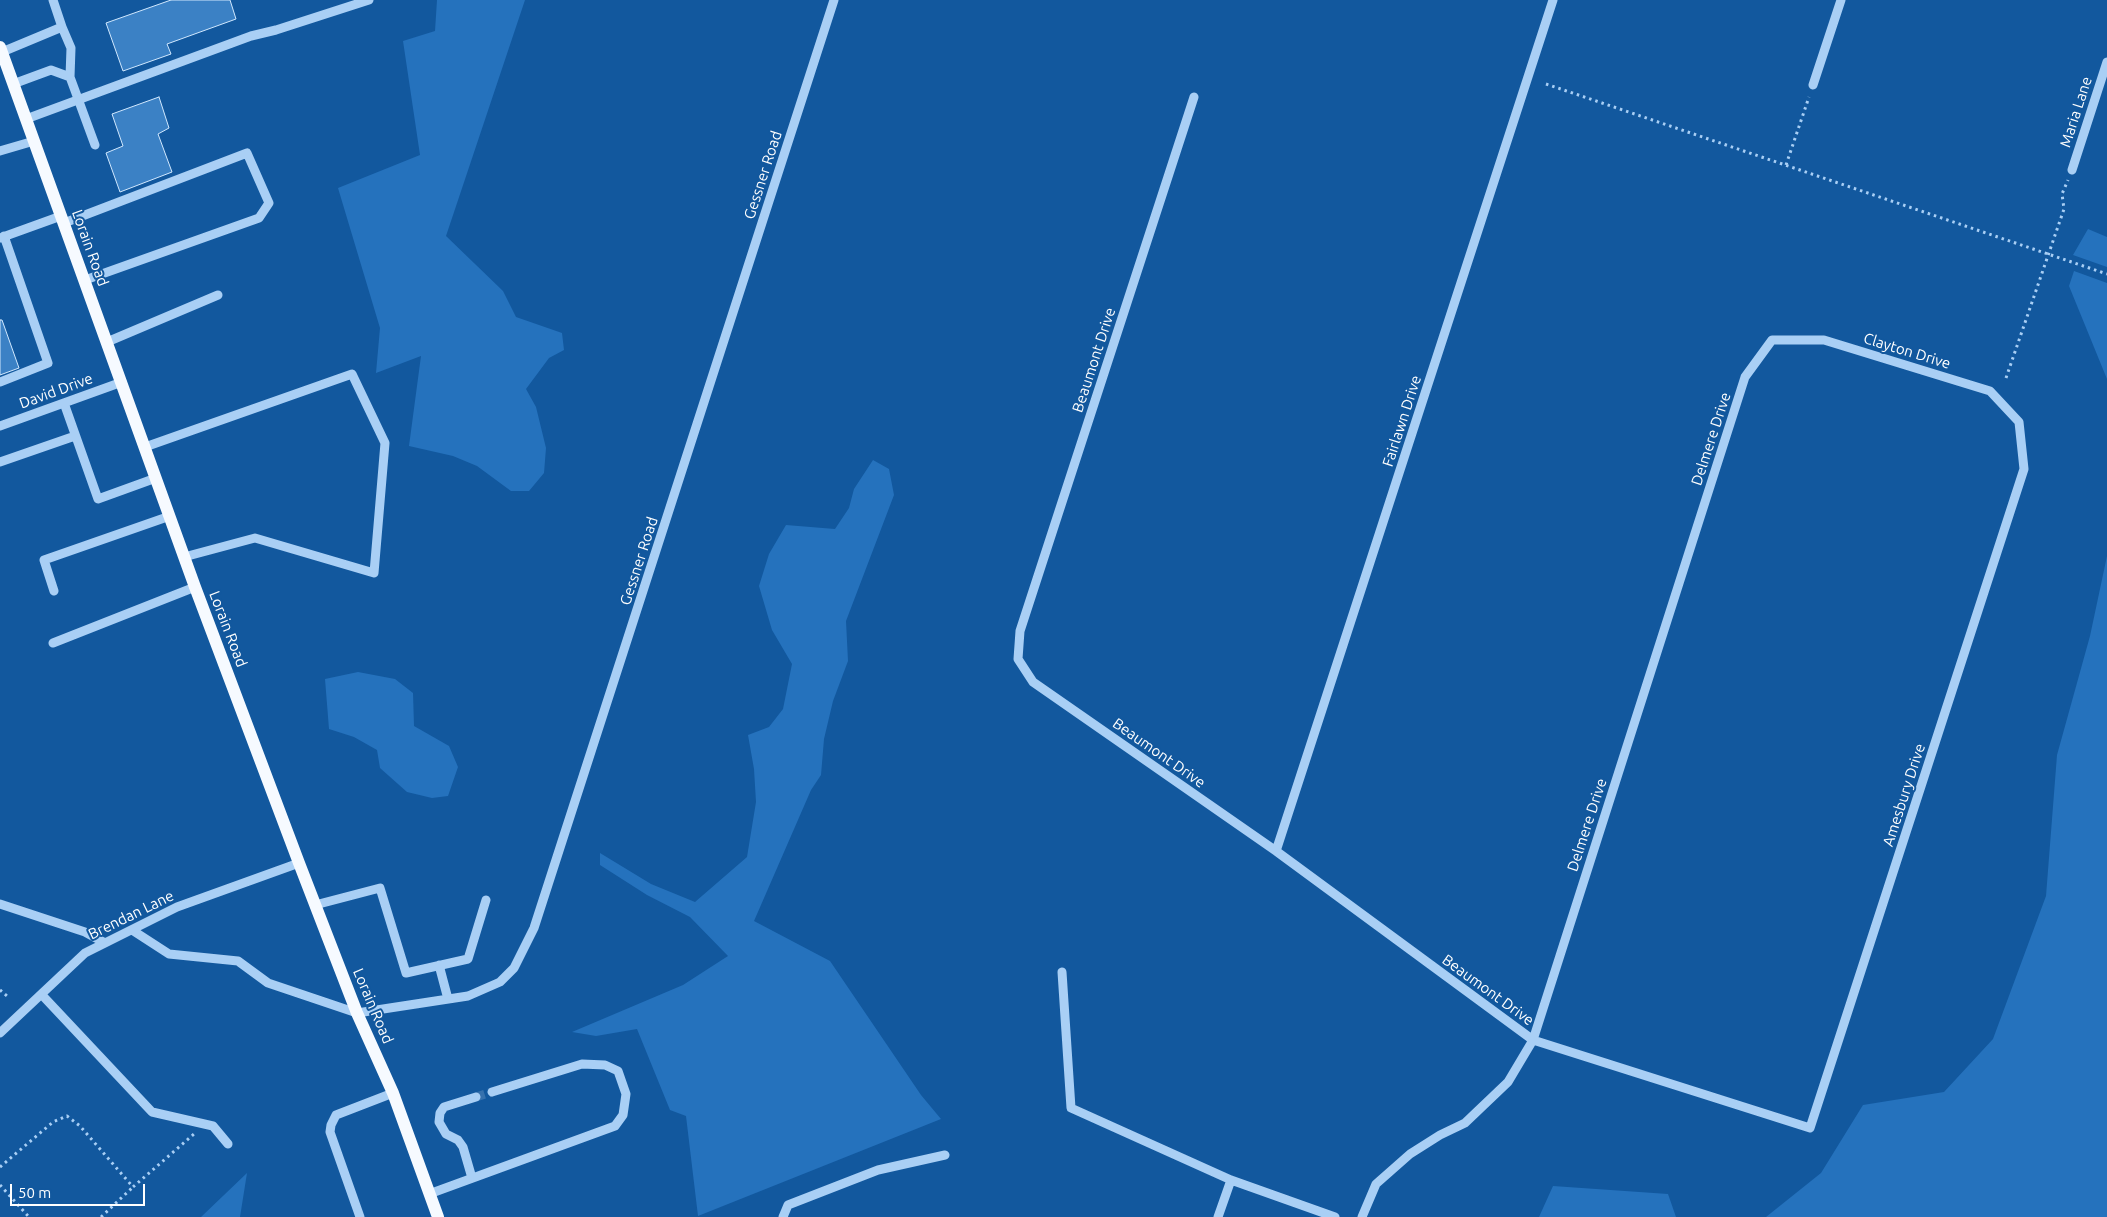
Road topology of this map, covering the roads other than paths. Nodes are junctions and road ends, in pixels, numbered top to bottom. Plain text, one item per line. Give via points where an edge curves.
1 (53, 0) edge
2 (369, 0) edge
3 (834, 0) edge
4 (1553, 0) edge
5 (1841, 0) edge
6 (62, 27) junction
7 (1, 49) edge
8 (2107, 62) edge
9 (70, 77) junction
10 (13, 84) junction
11 (1813, 85) road end
12 (1194, 98) dead end
13 (78, 100) junction
14 (26, 119) junction
15 (34, 141) junction
16 (95, 145) dead end
17 (0, 151) edge
18 (2072, 170) road end
19 (63, 219) junction
20 (2, 237) edge
21 (85, 280) junction
22 (218, 295) dead end
23 (107, 342) junction
24 (1745, 377) joint
25 (0, 382) edge
26 (122, 382) junction
27 (64, 403) junction
28 (0, 426) edge
29 (75, 436) junction
30 (145, 447) junction
31 (0, 462) edge
32 (2024, 470) joint
33 (156, 478) junction
34 (170, 516) junction
35 (184, 557) junction
36 (195, 587) junction
37 (54, 591) dead end
38 (53, 643) dead end
39 (1276, 852) junction
40 (298, 863) junction
41 (486, 900) dead end
42 (0, 904) edge
43 (315, 905) junction
44 (132, 930) junction
45 (105, 943) junction
46 (438, 965) junction
47 (1062, 972) dead end
48 (42, 995) junction
49 (448, 999) junction
50 (357, 1013) junction
51 (0, 1033) edge
52 (1532, 1040) junction
53 (492, 1092) tunnel mouth
54 (393, 1093) junction
55 (476, 1097) tunnel mouth
56 (1810, 1128) joint
57 (228, 1144) dead end
58 (945, 1155) dead end
59 (472, 1178) junction
60 (1231, 1180) junction
61 (429, 1194) junction
62 (360, 1217) edge
63 (438, 1217) edge
64 (783, 1217) edge
65 (1218, 1217) edge
66 (1335, 1217) edge
67 (1362, 1217) edge

1 - 6 street
2 - 13 street via 251,36
3 - 49 street, Gessner Road via 534,928 514,968 500,982 468,996
4 - 39 street, Fairlawn Drive
5 - 11 street
6 - 7 street
6 - 9 street via 71,48
7 - 10 main road, Lorain Road
8 - 18 street, Maria Lane
9 - 10 street via 51,70
9 - 13 street
10 - 14 main road, Lorain Road
12 - 39 street, Beaumont Drive via 1020,631 1018,659 1033,682
13 - 14 street
13 - 16 street
14 - 15 main road, Lorain Road
15 - 17 street
15 - 19 main road, Lorain Road
19 - 20 street
19 - 21 main road, Lorain Road
19 - 21 street via 247,153 269,203 259,218
20 - 25 street via 48,363
21 - 23 main road, Lorain Road
22 - 23 street
23 - 26 main road, Lorain Road
24 - 32 street, Clayton Drive via 1772,340 1824,340 1990,391 2019,422
24 - 52 street, Delmere Drive
26 - 27 street, David Drive
26 - 30 main road, Lorain Road
27 - 28 street, David Drive
27 - 29 street
29 - 31 street
29 - 33 street via 98,499
30 - 33 main road, Lorain Road
30 - 35 street via 352,374 385,443 374,573 255,538
32 - 56 street, Amesbury Drive
33 - 34 main road, Lorain Road
34 - 35 main road, Lorain Road
34 - 37 street via 44,560
35 - 36 main road, Lorain Road
36 - 38 street
36 - 40 main road, Lorain Road
39 - 52 street, Beaumont Drive
40 - 43 main road, Lorain Road
40 - 44 street, Brendan Lane via 177,907
41 - 46 street via 468,959
42 - 45 street via 85,932
43 - 46 street via 380,888 406,973
43 - 50 main road, Lorain Road
44 - 45 street, Brendan Lane
44 - 50 street via 169,954 238,961 268,982
45 - 48 street, Brendan Lane via 85,953
46 - 49 street
47 - 60 street via 1071,1108
48 - 51 street, Brendan Lane
48 - 57 street via 152,1112 213,1126
49 - 50 street, Gessner Road
50 - 54 main road, Lorain Road
52 - 56 street, Beaumont Drive
52 - 67 street, Delmere Drive via 1508,1082 1465,1123 1410,1154 1376,1184
53 - 59 street via 582,1064 605,1065 618,1071 626,1094 623,1114 615,1126
54 - 61 main road, Lorain Road
54 - 62 street via 336,1115 331,1125 330,1132
55 - 59 street via 444,1107 439,1122 446,1134 458,1140 463,1147
58 - 64 street via 878,1170 788,1205
59 - 61 street
60 - 65 street
60 - 66 street
61 - 63 main road, Lorain Road

